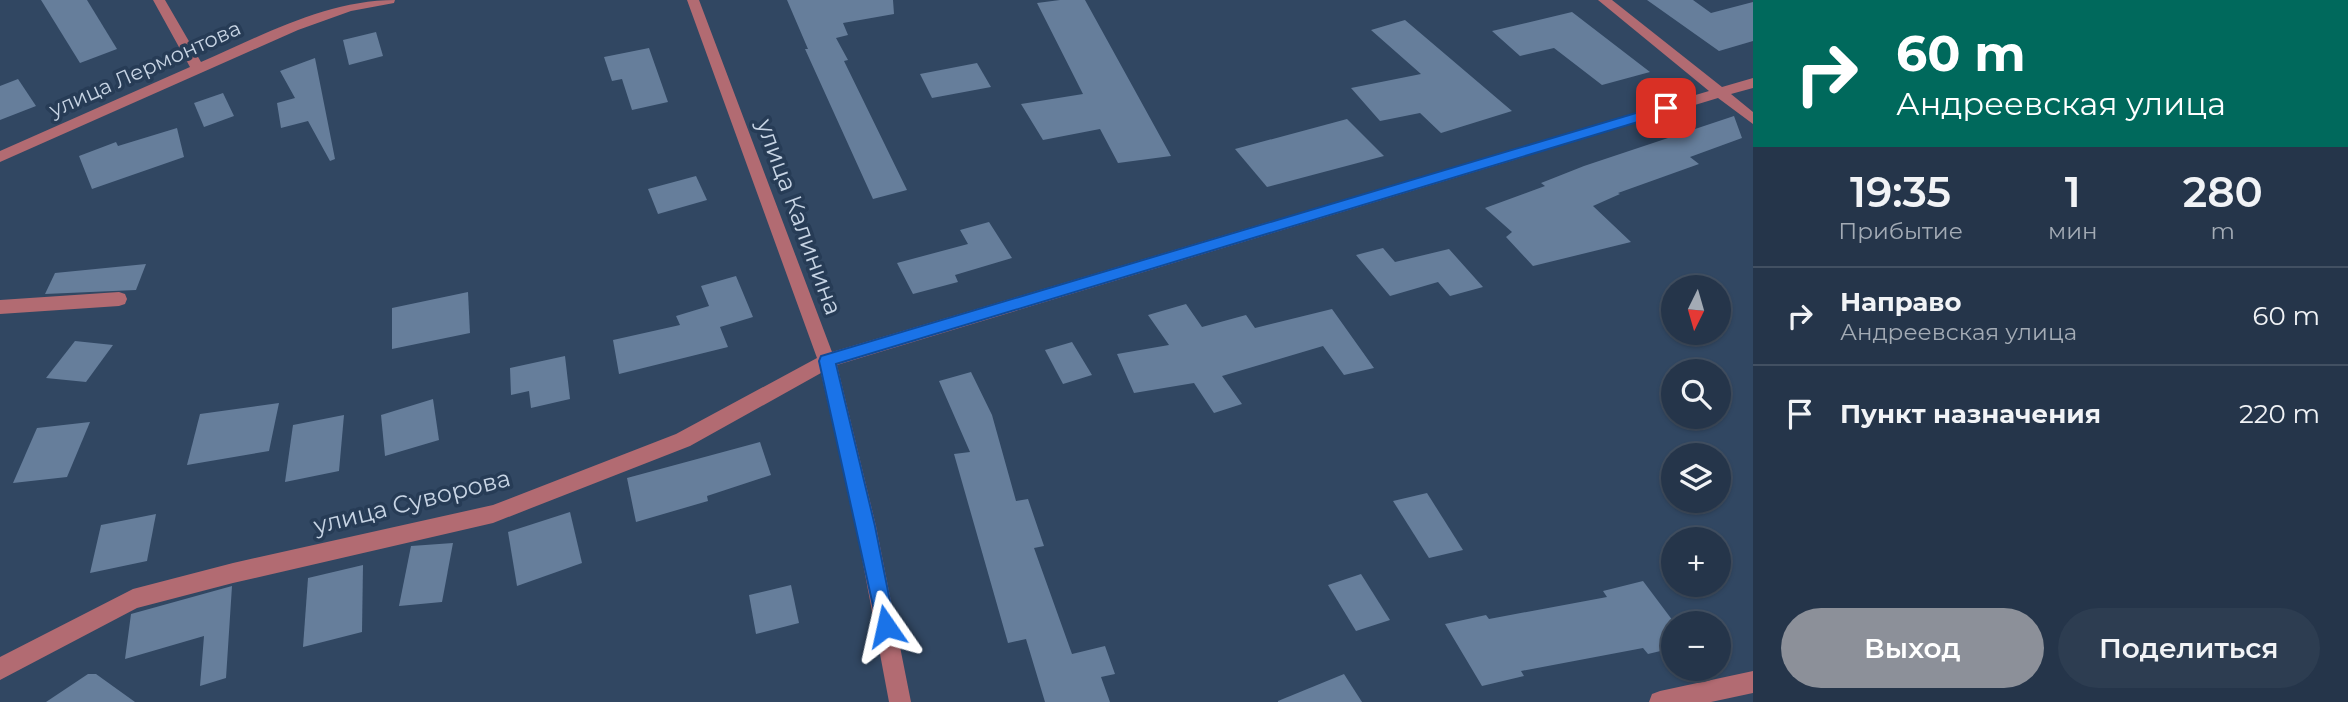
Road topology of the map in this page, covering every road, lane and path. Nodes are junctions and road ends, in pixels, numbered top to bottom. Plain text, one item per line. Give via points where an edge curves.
1 (159, 0) edge
2 (388, 0) edge
3 (692, 0) edge
4 (1604, 0) edge
5 (197, 68) junction
6 (1753, 83) edge
7 (1718, 93) junction
8 (1753, 119) edge
9 (0, 157) edge
10 (119, 299) dead end
11 (0, 307) edge
12 (827, 361) junction
13 (0, 669) edge
14 (1753, 681) edge
15 (900, 702) edge
16 (1660, 702) edge

1 - 5 street
2 - 5 street, улица Лермонтова via 293,27
3 - 12 street, улица Калинина
4 - 7 street
5 - 9 street, улица Лермонтова
6 - 7 street, улица Суворова
7 - 8 street
7 - 12 street, улица Суворова
10 - 11 street
12 - 13 street, улица Суворова via 683,440 493,514 133,599
12 - 15 street, улица Калинина via 866,526
14 - 16 street

